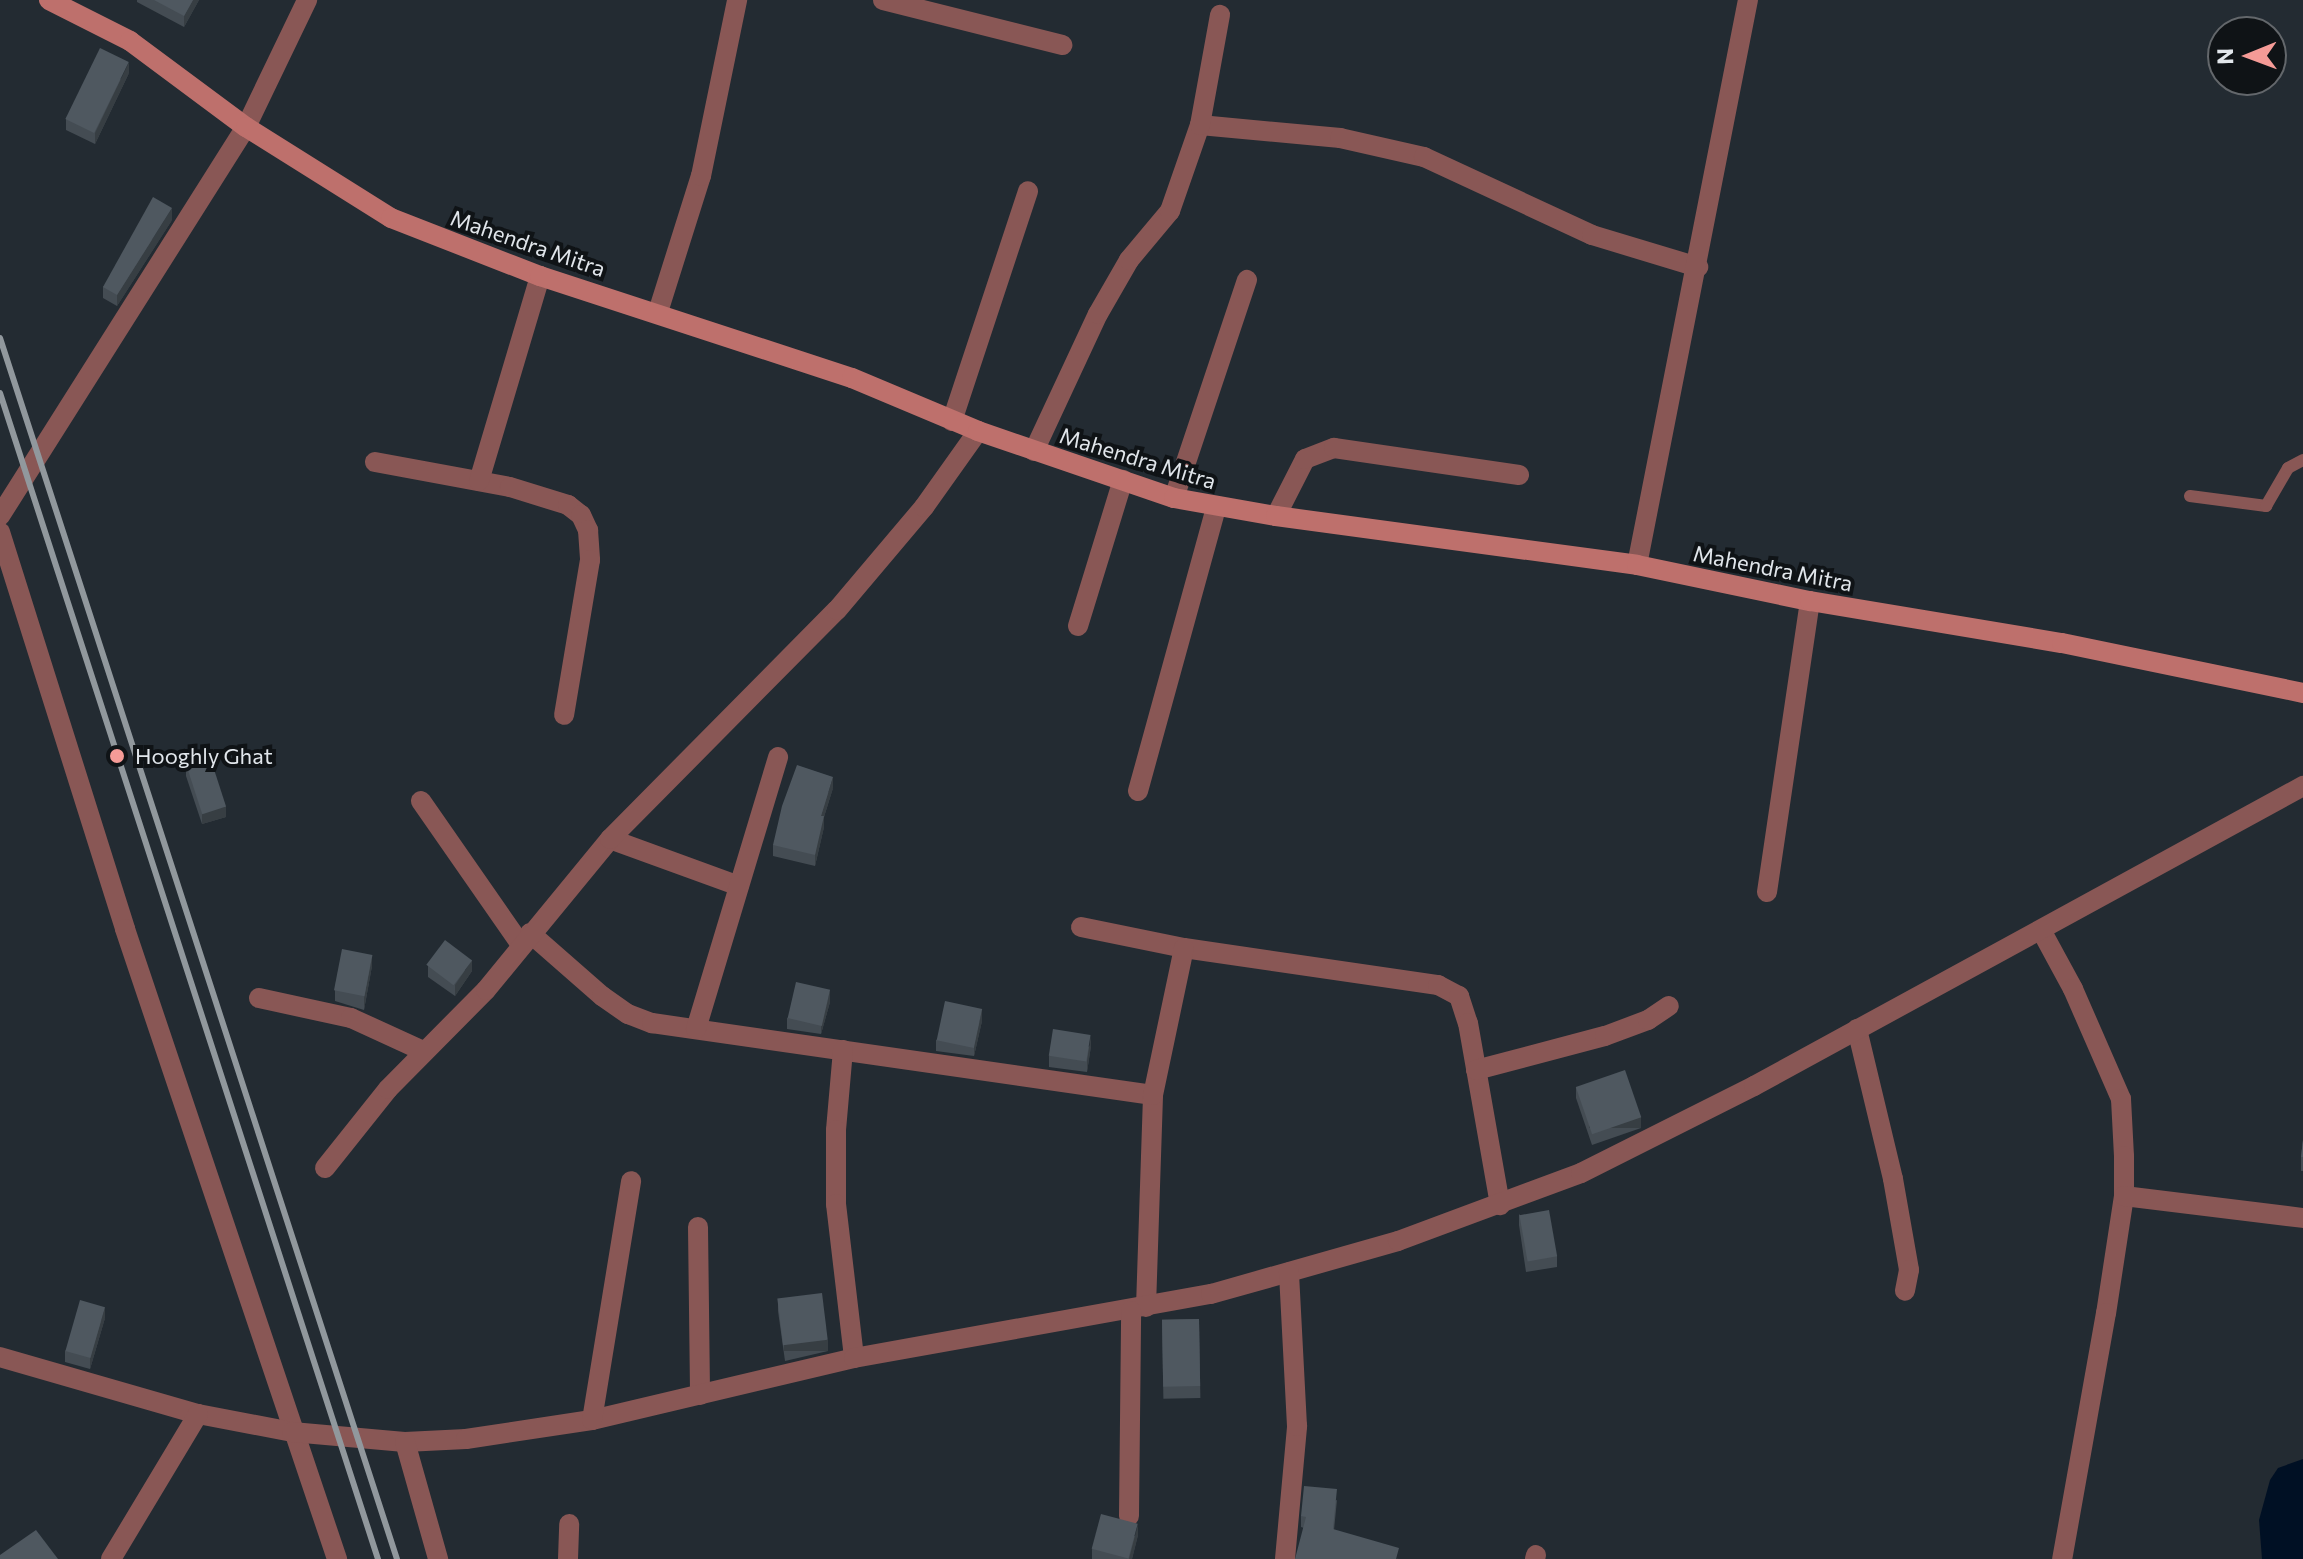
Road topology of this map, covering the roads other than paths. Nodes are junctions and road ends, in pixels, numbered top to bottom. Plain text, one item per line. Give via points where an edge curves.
1 (49, 0) edge
2 (307, 0) edge
3 (737, 0) edge
4 (883, 0) edge
5 (1748, 0) edge
6 (1220, 15) dead end
7 (1062, 45) dead end
8 (1200, 125) junction
9 (246, 127) junction
10 (1028, 191) dead end
11 (1698, 267) junction
12 (540, 276) junction
13 (1247, 280) dead end
14 (658, 312) junction
15 (952, 421) junction
16 (978, 431) junction
17 (1034, 451) junction
18 (2303, 460) edge
19 (375, 462) dead end
20 (1519, 475) dead end
21 (1123, 480) junction
22 (479, 481) junction
23 (2190, 496) dead end
24 (1174, 498) junction
25 (1216, 507) junction
26 (0, 516) edge
27 (1276, 516) junction
28 (0, 532) edge
29 (1637, 565) junction
30 (1810, 601) junction
31 (1078, 626) dead end
32 (2303, 693) edge
33 (564, 715) dead end
34 (778, 757) dead end
35 (2303, 786) edge
36 (1138, 791) dead end
37 (421, 801) dead end
38 (610, 839) junction
39 (739, 886) junction
40 (1767, 892) dead end
41 (1081, 927) dead end
42 (2041, 930) junction
43 (526, 939) junction
44 (1184, 948) junction
45 (259, 998) dead end
46 (1669, 1006) dead end
47 (696, 1029) junction
48 (1857, 1029) junction
49 (843, 1050) junction
50 (423, 1051) junction
51 (1476, 1070) junction
52 (1153, 1095) junction
53 (325, 1168) dead end
54 (631, 1181) dead end
55 (2124, 1196) junction
56 (1500, 1205) junction
57 (2303, 1218) edge
58 (698, 1227) dead end
59 (1289, 1272) junction
60 (1905, 1291) dead end
61 (1138, 1309) junction
62 (0, 1357) edge
63 (854, 1358) junction
64 (700, 1395) junction
65 (198, 1414) junction
66 (592, 1420) junction
67 (292, 1432) junction
68 (405, 1442) junction
69 (1129, 1516) dead end
70 (569, 1524) dead end
71 (111, 1559) edge
72 (337, 1559) edge
73 (438, 1559) edge
74 (568, 1559) edge
75 (1285, 1559) edge
76 (2062, 1559) edge

1 - 9 main road, Mahendra Mitra via 130,41
2 - 9 street
3 - 14 street via 701,176
4 - 7 street
5 - 11 street
6 - 8 street
8 - 11 street via 1340,138 1424,157 1592,235
8 - 17 street via 1170,211 1129,260 1106,300
9 - 12 main road, Mahendra Mitra via 391,218
9 - 26 street
10 - 15 street
11 - 29 street
12 - 14 main road, Mahendra Mitra
12 - 22 street
13 - 24 street
14 - 15 main road, Mahendra Mitra via 852,378
15 - 16 main road, Mahendra Mitra
16 - 17 main road, Mahendra Mitra
16 - 38 street via 924,507 837,610
17 - 21 main road, Mahendra Mitra
18 - 23 lane via 2288,468 2266,506
19 - 22 street
20 - 27 street via 1334,448 1305,459
21 - 24 main road, Mahendra Mitra
21 - 31 street
22 - 33 street via 568,505 588,530 590,560
24 - 25 main road, Mahendra Mitra
25 - 27 main road, Mahendra Mitra
25 - 36 street
27 - 29 main road, Mahendra Mitra
28 - 67 street
29 - 30 main road, Mahendra Mitra
30 - 32 main road, Mahendra Mitra via 2062,643
30 - 40 street
34 - 39 street
35 - 42 street
37 - 43 street
38 - 39 street
38 - 43 street
39 - 47 street
41 - 44 street
42 - 48 street
42 - 55 street via 2121,1099
43 - 47 street via 628,1014
43 - 50 street via 486,990
44 - 51 street via 1438,985 1459,996
44 - 52 street
45 - 50 street via 351,1018
46 - 51 street via 1605,1036
47 - 49 street
48 - 56 street via 1581,1173
48 - 60 street via 1893,1179 1909,1270
49 - 52 street
49 - 63 street via 836,1204
50 - 53 street
51 - 56 street
52 - 61 street
54 - 66 street
55 - 57 street
55 - 76 street
56 - 59 street
58 - 64 street
59 - 61 street
59 - 75 street via 1297,1426
61 - 63 street
61 - 69 street
62 - 65 street
63 - 64 street
64 - 66 street
65 - 67 street
65 - 71 street
66 - 68 street via 466,1439
67 - 68 street
67 - 72 street
68 - 73 street
70 - 74 street

